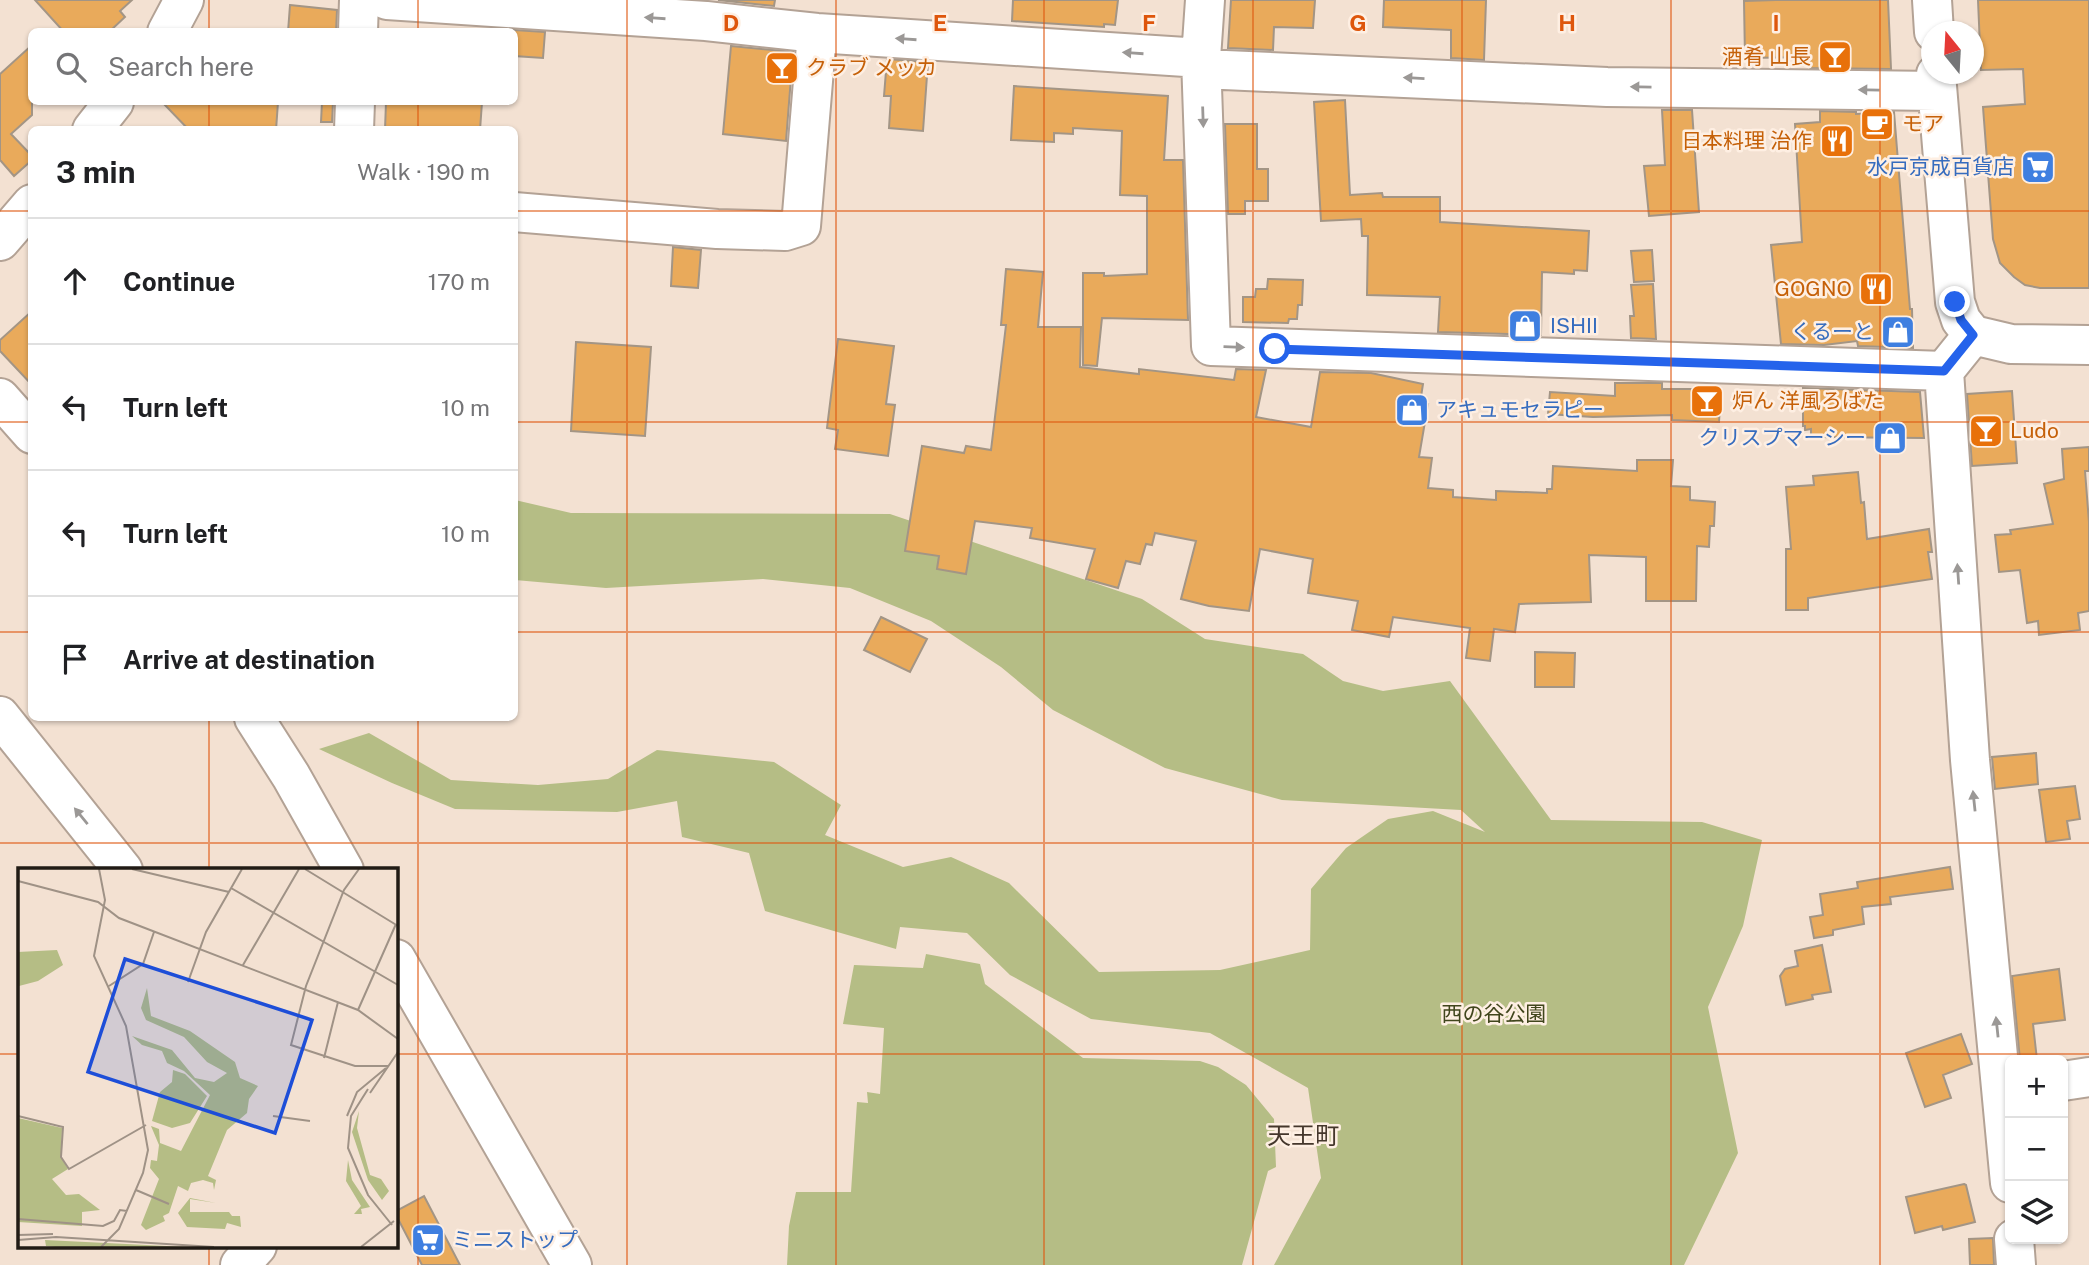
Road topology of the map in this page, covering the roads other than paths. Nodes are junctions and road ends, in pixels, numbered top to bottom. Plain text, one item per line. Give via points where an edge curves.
1 (184, 0) edge
2 (359, 0) edge
3 (387, 0) edge
4 (1205, 0) edge
5 (1932, 0) edge
6 (706, 10) edge
7 (1933, 21) edge
8 (169, 28) edge
9 (358, 28) edge
10 (817, 33) junction
11 (1201, 63) junction
12 (1921, 82) edge
13 (1936, 84) edge
14 (112, 105) edge
15 (355, 105) edge
16 (95, 126) edge
17 (354, 126) edge
18 (518, 212) edge
19 (1973, 335) junction
20 (2089, 345) edge
21 (1944, 371) junction
22 (0, 398) edge
23 (28, 430) edge
24 (0, 716) edge
25 (256, 721) edge
26 (121, 868) edge
27 (343, 868) edge
28 (397, 962) edge
29 (2005, 1076) edge
30 (2089, 1077) edge
31 (2068, 1080) edge
32 (2008, 1118) edge
33 (2010, 1181) edge
34 (2015, 1244) edge
35 (255, 1248) edge
36 (240, 1265) edge
37 (572, 1265) edge
38 (2017, 1265) edge

1 - 8 street
2 - 9 street
6 -> 3 street
4 - 11 street
5 - 7 street
6 - 10 street
11 -> 10 street
10 - 18 street via 801,226 785,231 717,229
12 -> 11 street via 1607,87
11 -> 21 street via 1211,346
13 - 19 street via 1955,302
14 - 16 street
15 - 17 street
19 - 20 street via 2011,344
19 - 21 street
29 -> 21 street via 1970,760
22 - 23 street
26 -> 24 street
25 - 27 street
28 - 37 street
30 - 31 street
32 - 33 street
34 - 38 street
35 - 36 street

